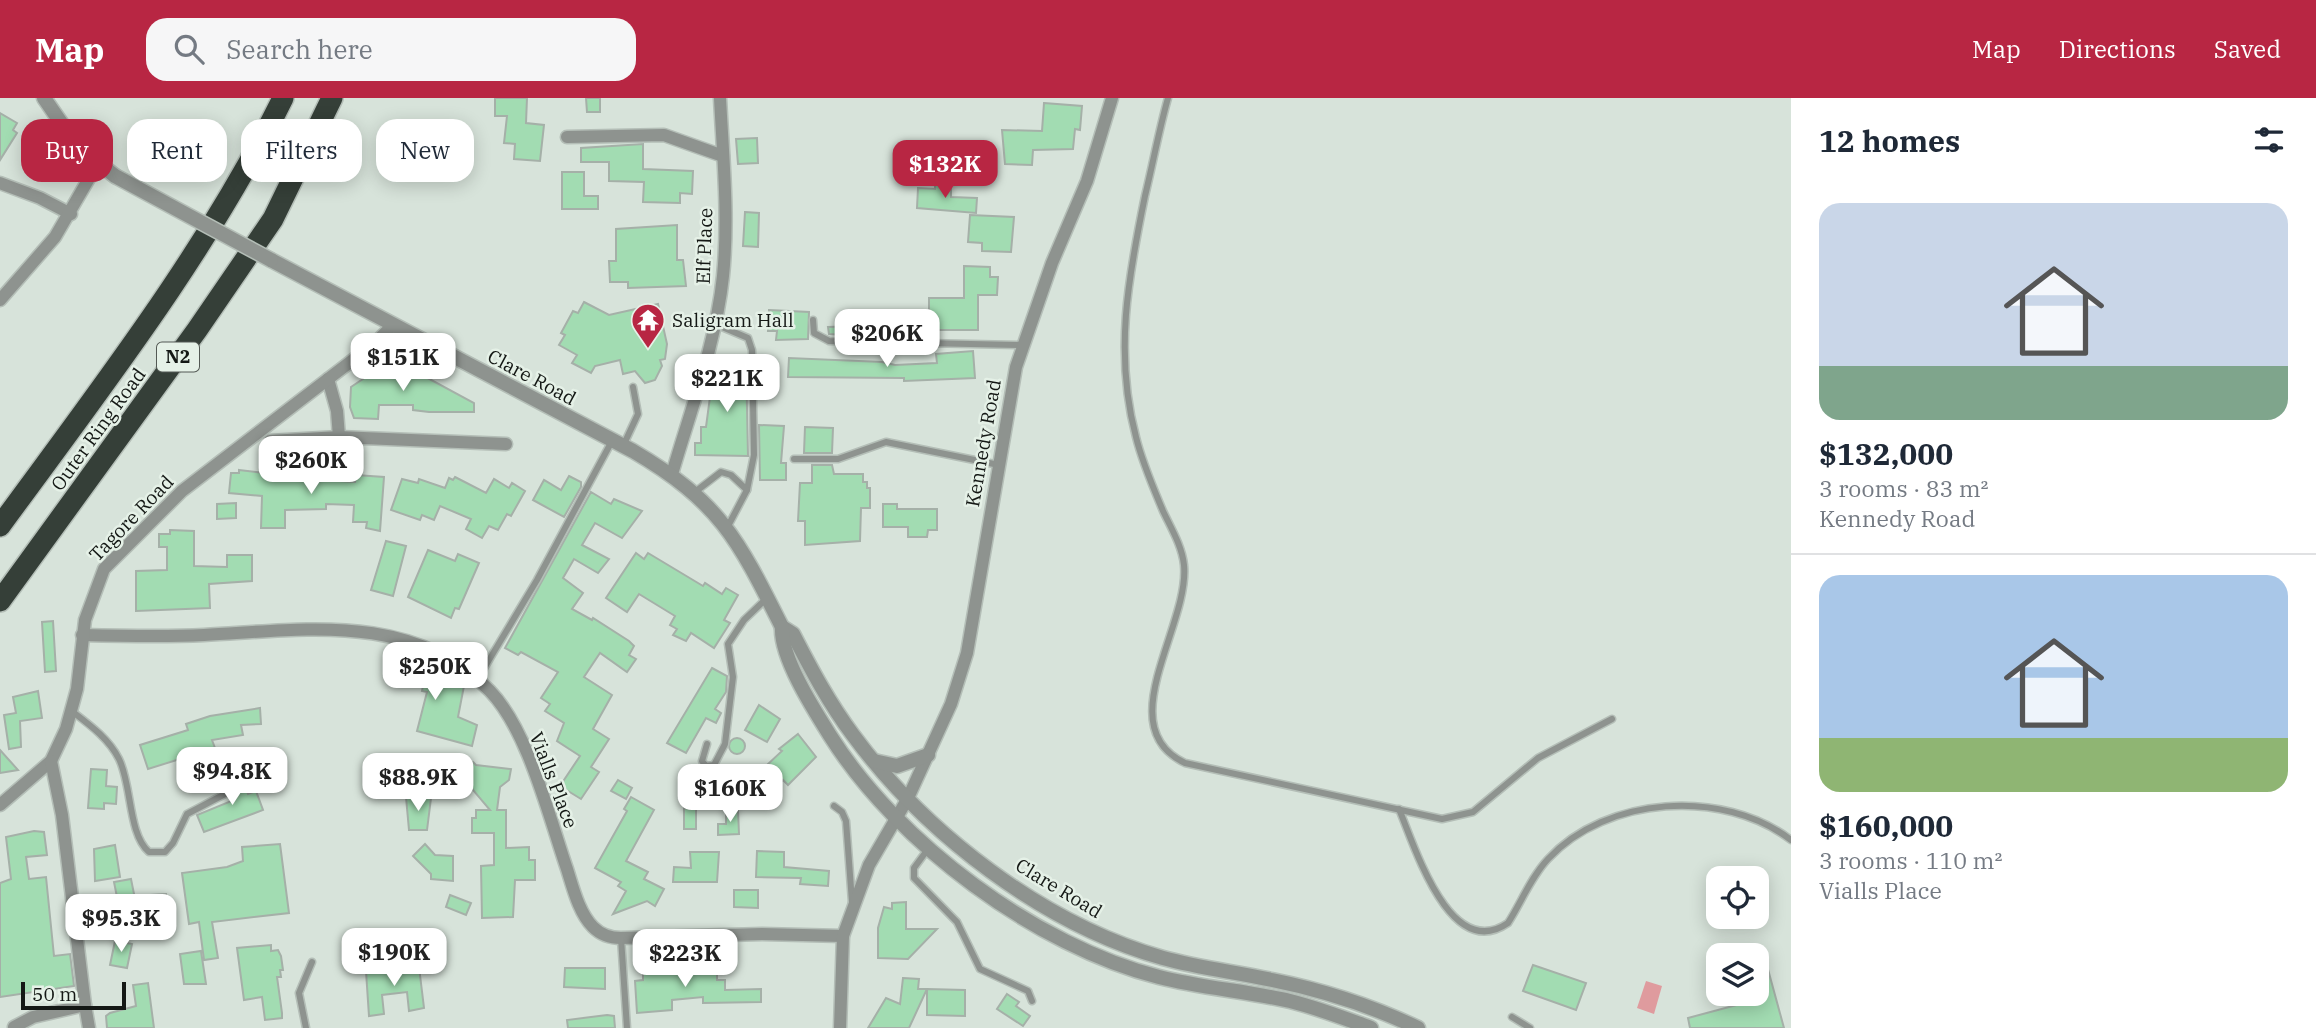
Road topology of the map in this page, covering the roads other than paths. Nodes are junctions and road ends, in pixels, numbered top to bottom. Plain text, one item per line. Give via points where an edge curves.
1 (44, 98) edge
2 (283, 98) edge
3 (332, 98) edge
4 (720, 98) edge
5 (1112, 98) edge
6 (1168, 98) edge
7 (57, 119) edge
8 (567, 136) dead end
9 (723, 156) junction
10 (113, 174) edge
11 (88, 182) edge
12 (0, 183) edge
13 (71, 214) junction
14 (0, 300) edge
15 (814, 320) dead end
16 (715, 324) junction
17 (393, 325) junction
18 (1023, 345) junction
19 (328, 379) junction
20 (634, 387) dead end
21 (339, 437) junction
22 (270, 441) dead end
23 (618, 443) junction
24 (506, 444) dead end
25 (794, 459) dead end
26 (999, 465) junction
27 (672, 474) junction
28 (747, 490) junction
29 (695, 492) junction
30 (0, 526) edge
31 (727, 528) junction
32 (767, 597) junction
33 (0, 601) edge
34 (782, 626) junction
35 (82, 635) junction
36 (477, 680) junction
37 (73, 712) junction
38 (1612, 719) dead end
39 (708, 744) dead end
40 (928, 755) junction
41 (51, 761) junction
42 (873, 761) junction
43 (225, 794) dead end
44 (908, 798) junction
45 (0, 805) edge
46 (834, 806) dead end
47 (1399, 809) junction
48 (896, 819) junction
49 (1791, 840) edge
50 (929, 848) junction
51 (853, 904) junction
52 (843, 936) junction
53 (621, 938) junction
54 (312, 962) dead end
55 (1032, 1001) dead end
56 (85, 1005) junction
57 (1512, 1017) dead end
58 (13, 1027) edge
59 (89, 1028) edge
60 (306, 1028) edge
61 (627, 1028) edge
62 (840, 1028) edge
63 (1371, 1028) edge
64 (1418, 1028) edge
65 (1530, 1028) edge

1 - 7 street, Clare Road
2 - 30 highway, Outer Ring Road / N2 via 232,195 181,274
3 - 33 highway, Outer Ring Road / N2 via 259,239
4 - 9 street, Elf Place
5 - 18 street, Kennedy Road via 1087,181
6 - 47 lane via 1128,275 1123,334 1126,388 1136,438 1184,565 1181,601 1151,701 1152,729 1162,747 1185,763
8 - 9 street via 673,136
9 - 16 street, Elf Place via 726,246
10 - 17 street, Clare Road, bridge
11 - 13 street
12 - 13 street
13 - 14 street via 38,260
15 - 18 lane via 814,333 829,341
16 - 27 street, Elf Place
16 - 28 lane via 748,338 752,349 754,455
17 - 19 street, Tagore Road
17 - 23 street, Clare Road
18 - 26 street, Kennedy Road
19 - 21 street
19 - 35 street, Tagore Road via 182,491 104,569
20 - 23 lane via 638,414
21 - 22 street
21 - 24 street
23 - 27 street, Clare Road
23 - 36 lane
25 - 26 lane via 838,459 886,442
26 - 40 street, Kennedy Road via 967,653
27 - 29 street, Clare Road
28 - 29 lane via 721,472
28 - 31 lane
29 - 31 street, Clare Road
31 - 32 street, Clare Road
32 - 34 street, Clare Road
32 - 39 lane via 728,644 733,677 725,744 720,759 710,766 702,758
34 - 42 street, Clare Road via 793,634 836,711
34 - 48 street, Clare Road via 781,642 819,718 857,774
35 - 36 street, Vialls Place via 367,631 425,648
35 - 37 street, Tagore Road
36 - 53 street, Vialls Place via 499,702 531,763 586,917 602,934
37 - 41 street, Tagore Road
37 - 43 lane via 96,730 118,757 139,836 149,852 165,852 187,814
38 - 47 lane via 1538,758 1473,812 1442,819
40 - 42 street via 897,766
40 - 44 street, Kennedy Road
41 - 45 street, Tagore Road
41 - 56 street
42 - 44 street, Clare Road
44 - 48 street, Kennedy Road
44 - 64 street, Clare Road via 1004,878 1100,935 1166,959 1327,993
46 - 51 lane via 846,821
47 - 49 lane via 1429,881 1448,911 1480,934 1508,923 1548,859 1574,837 1614,816 1685,806 1715,807 1740,814
48 - 50 street, Clare Road
48 - 51 street, Kennedy Road
50 - 55 lane via 914,868 914,878 957,922 980,969 1028,991
50 - 63 street, Clare Road via 1018,915 1130,968 1189,984 1288,1001
51 - 52 street, Kennedy Road
52 - 53 street, Vialls Place
52 - 62 street, Kennedy Road
53 - 61 lane
54 - 60 lane via 299,993
56 - 58 street via 33,1017
56 - 59 street
57 - 65 lane

